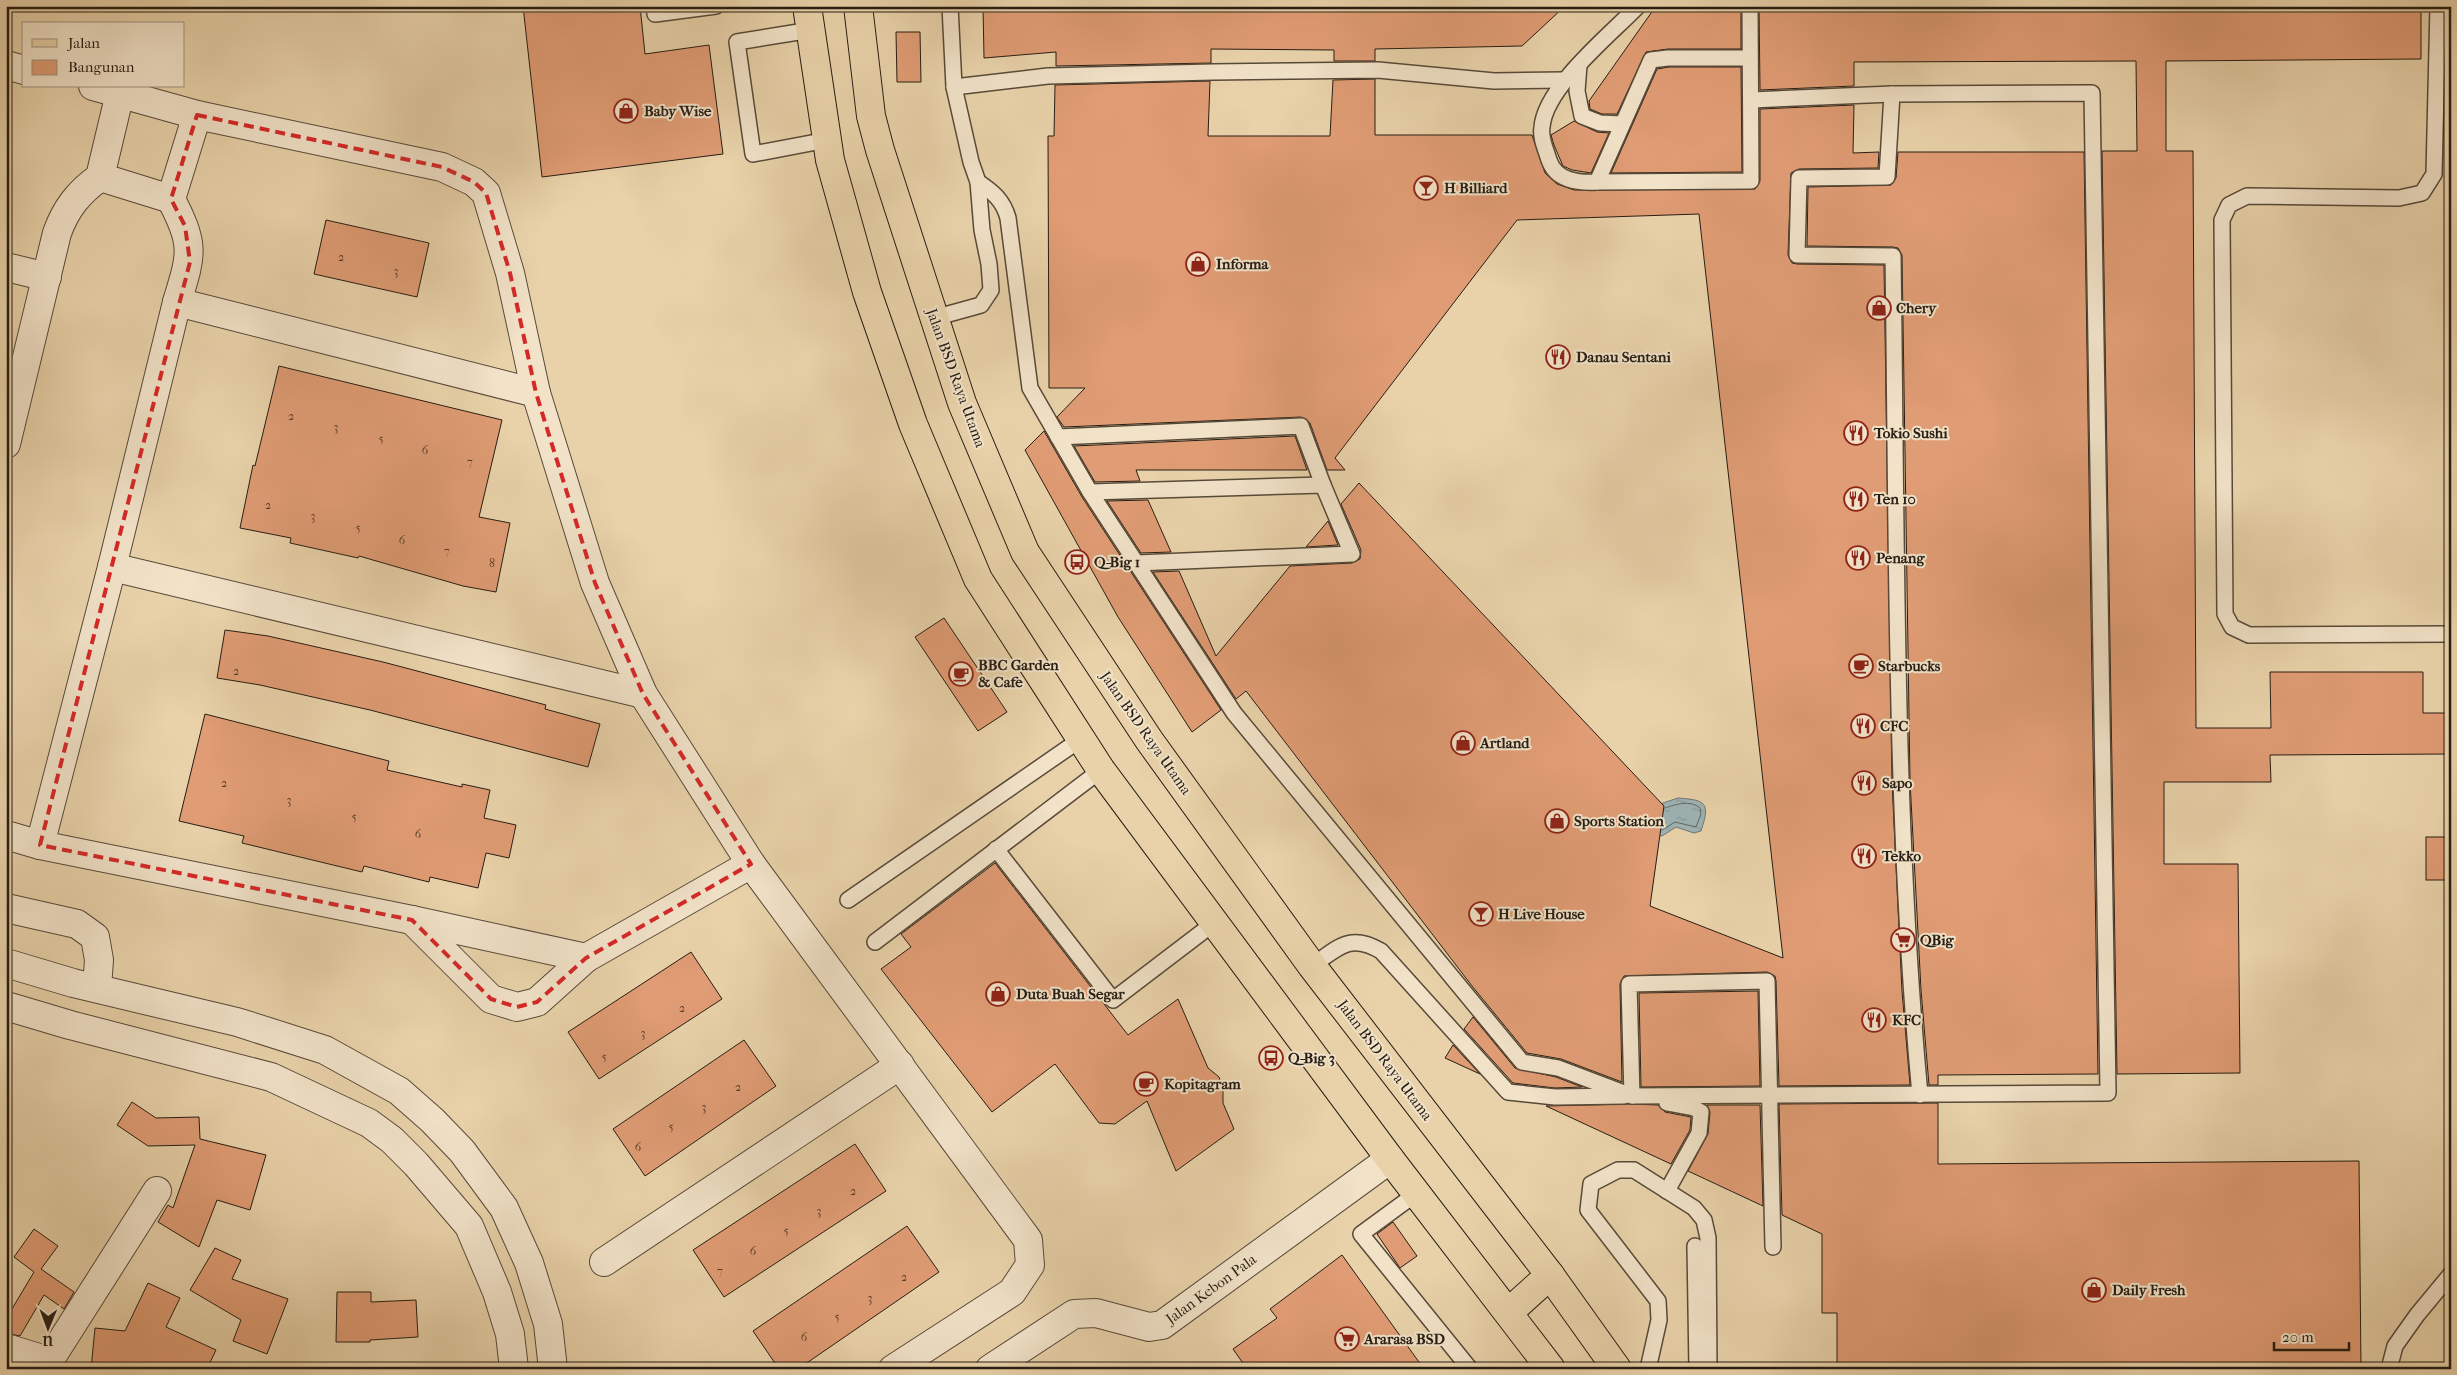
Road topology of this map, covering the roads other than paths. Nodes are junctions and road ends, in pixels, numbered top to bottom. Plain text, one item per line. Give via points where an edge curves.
1 (654, 6) edge
2 (716, 6) edge
3 (858, 6) edge
4 (950, 6) edge
5 (1638, 6) edge
6 (1750, 6) edge
7 (2438, 6) edge
8 (809, 18) edge
9 (1750, 58) junction
10 (6, 65) edge
11 (1579, 65) junction
12 (22, 69) edge
13 (1564, 80) junction
14 (954, 87) junction
15 (101, 88) edge
16 (120, 93) junction
17 (1892, 94) junction
18 (1750, 100) junction
19 (197, 115) junction
20 (1622, 124) junction
21 (827, 140) junction
22 (100, 177) junction
23 (978, 182) junction
24 (1597, 182) junction
25 (171, 199) junction
26 (6, 267) edge
27 (46, 277) junction
28 (177, 302) junction
29 (934, 318) junction
30 (536, 393) junction
31 (1058, 437) junction
32 (6, 444) edge
33 (1322, 485) junction
34 (1090, 492) junction
35 (1137, 563) junction
36 (112, 567) junction
37 (2451, 634) edge
38 (644, 694) junction
39 (1080, 739) junction
40 (1101, 770) junction
41 (6, 835) edge
42 (40, 845) junction
43 (996, 849) junction
44 (751, 864) junction
45 (848, 900) dead end
46 (6, 908) edge
47 (412, 920) junction
48 (1214, 923) junction
49 (875, 942) dead end
50 (586, 958) junction
51 (6, 963) edge
52 (1312, 966) junction
53 (98, 987) junction
54 (6, 1006) edge
55 (900, 1065) junction
56 (1920, 1095) junction
57 (1632, 1096) junction
58 (1770, 1096) junction
59 (1390, 1158) junction
60 (157, 1191) dead end
61 (1667, 1191) junction
62 (1417, 1193) junction
63 (504, 1208) junction
64 (470, 1226) junction
65 (1695, 1246) dead end
66 (1773, 1247) dead end
67 (604, 1262) dead end
68 (2451, 1274) edge
69 (1550, 1276) junction
70 (1509, 1312) junction
71 (6, 1348) edge
72 (48, 1365) edge
73 (514, 1369) edge
74 (553, 1369) edge
75 (893, 1369) edge
76 (990, 1369) edge
77 (1470, 1369) edge
78 (1551, 1369) edge
79 (1617, 1369) edge
80 (1648, 1369) edge
81 (1697, 1369) edge
82 (1709, 1369) edge
83 (2389, 1369) edge

1 - 2 lane via 655,14
3 - 29 main road, Jalan BSD Raya Utama via 871,116
4 - 14 lane
5 - 11 lane
6 - 9 lane
7 - 37 lane via 2434,174 2422,193 2399,198 2247,196 2229,205 2222,220 2224,614 2232,627 2249,635
8 - 21 main road
8 - 21 lane via 737,42 753,154
9 - 18 lane
9 - 20 lane via 1652,60
10 - 12 street
11 - 13 lane
11 - 20 lane via 1577,91 1582,116 1600,123
13 - 14 lane via 1494,81 1378,70 1048,76
13 - 24 lane via 1542,126 1551,166 1562,176 1579,183
14 - 23 lane
15 - 16 street
16 - 19 street
16 - 22 street
17 - 18 lane
17 - 56 lane via 1887,177 1799,178 1797,255 1894,256 1901,780 1910,994
17 - 56 lane via 2092,93 2108,1092
18 - 24 lane via 1751,180
19 - 25 street
19 - 30 street via 442,167 474,182 486,193 493,212
20 - 24 lane
21 - 39 main road via 867,292 913,424 978,578
22 - 25 street
22 - 27 street via 82,190 63,215
23 - 29 lane via 991,290 981,305
23 - 31 lane via 1005,206 1030,388
25 - 28 street via 185,226 190,251 190,262
26 - 27 street
27 - 32 street
28 - 30 street
28 - 36 street
29 - 52 main road, Jalan BSD Raya Utama via 962,403 1025,552 1149,740
30 - 38 street via 595,583
31 - 33 lane via 1301,426
31 - 34 lane
33 - 34 lane
33 - 35 lane via 1352,554
34 - 35 lane
35 - 57 lane via 1234,713 1522,1062 1558,1068
36 - 38 street
36 - 42 street
38 - 44 street
39 - 40 main road
39 - 45 lane
40 - 43 lane
40 - 48 main road
41 - 42 street
42 - 47 street
43 - 48 lane via 1113,1000
43 - 49 lane
44 - 50 street
44 - 55 street
46 - 53 street via 77,924 95,937 99,960
47 - 50 street
47 - 50 street via 491,999 517,1007 537,1002
48 - 59 main road
51 - 53 street
52 - 57 lane via 1357,941 1381,951 1508,1092 1555,1097
52 - 69 main road, Jalan BSD Raya Utama
53 - 63 street via 237,1022 325,1050 399,1091 432,1120 462,1152
54 - 64 street via 271,1077 369,1122 416,1164
55 - 67 street
55 - 75 street via 1028,1240 1030,1265 1012,1292
56 - 58 lane
57 - 58 lane
57 - 58 lane via 1629,984 1767,981
57 - 61 lane via 1701,1112 1698,1133
58 - 66 lane
59 - 62 main road
59 - 76 street, Jalan Kebon Pala via 1162,1325 1149,1327 1096,1313 1074,1314
60 - 72 street
61 - 80 lane via 1634,1170 1618,1170 1591,1184 1588,1210 1658,1301 1659,1320
61 - 82 lane via 1694,1208 1704,1220 1708,1238
62 - 70 main road
62 - 77 lane via 1361,1234
63 - 64 street
63 - 74 street via 529,1263 548,1324
64 - 73 street via 497,1292
65 - 81 lane
68 - 83 lane via 2395,1346
69 - 70 main road
69 - 79 main road, Jalan BSD Raya Utama
70 - 78 main road
71 - 72 street

